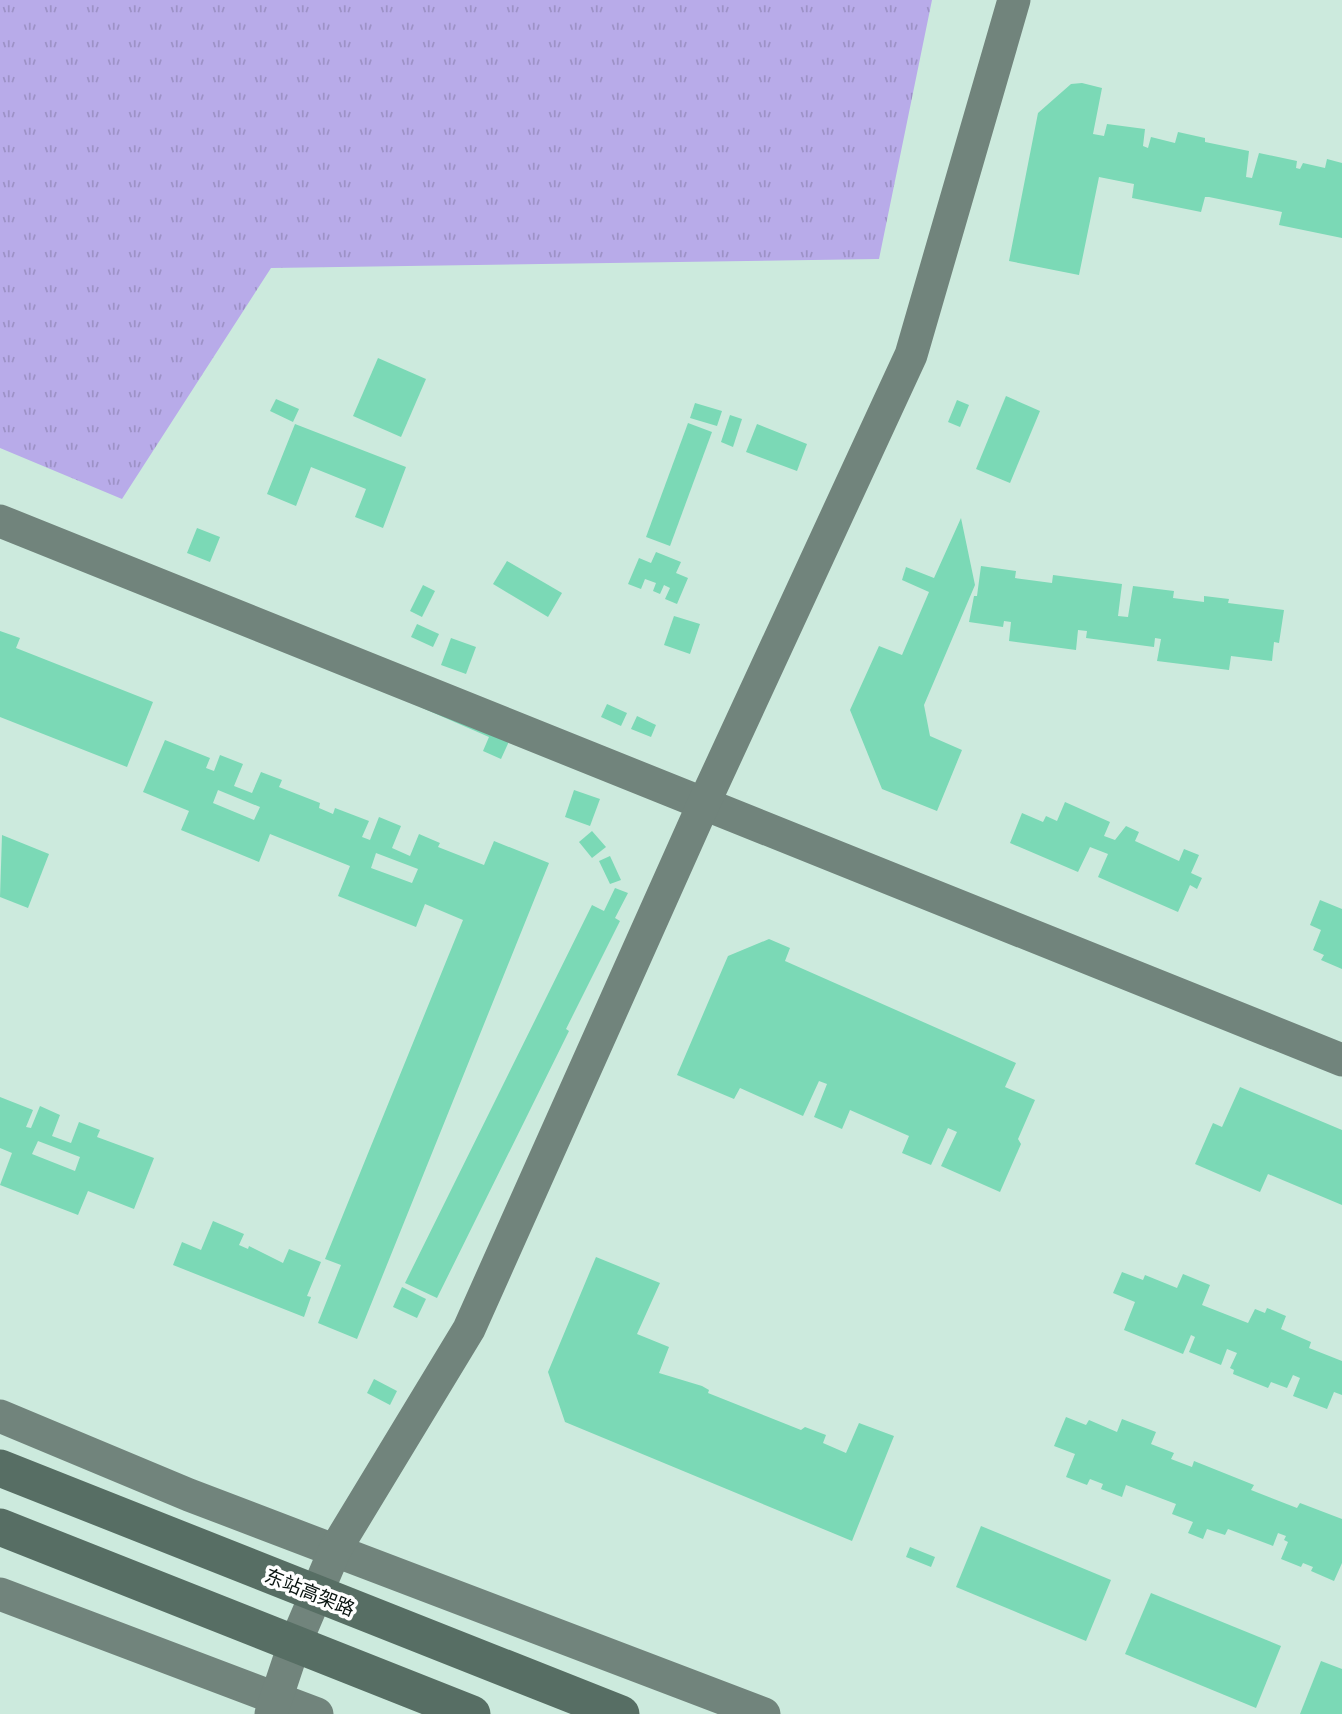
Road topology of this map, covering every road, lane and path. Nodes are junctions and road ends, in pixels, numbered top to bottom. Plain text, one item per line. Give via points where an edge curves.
1 (1014, 0) edge
2 (0, 521) edge
3 (704, 803) junction
4 (1342, 1060) edge
5 (0, 1416) edge
6 (0, 1468) edge
7 (0, 1527) edge
8 (335, 1550) junction
9 (0, 1594) edge
10 (274, 1706) edge
11 (317, 1714) edge
12 (472, 1714) edge
13 (621, 1714) edge
14 (764, 1714) edge

1 - 3 street via 911,355
2 - 3 street
3 - 4 street
3 - 8 street via 469,1329
5 - 8 street
6 - 13 main road, 东站高架路, bridge
7 - 12 main road, bridge
8 - 10 street
8 - 14 street
9 - 10 street
10 - 11 street

